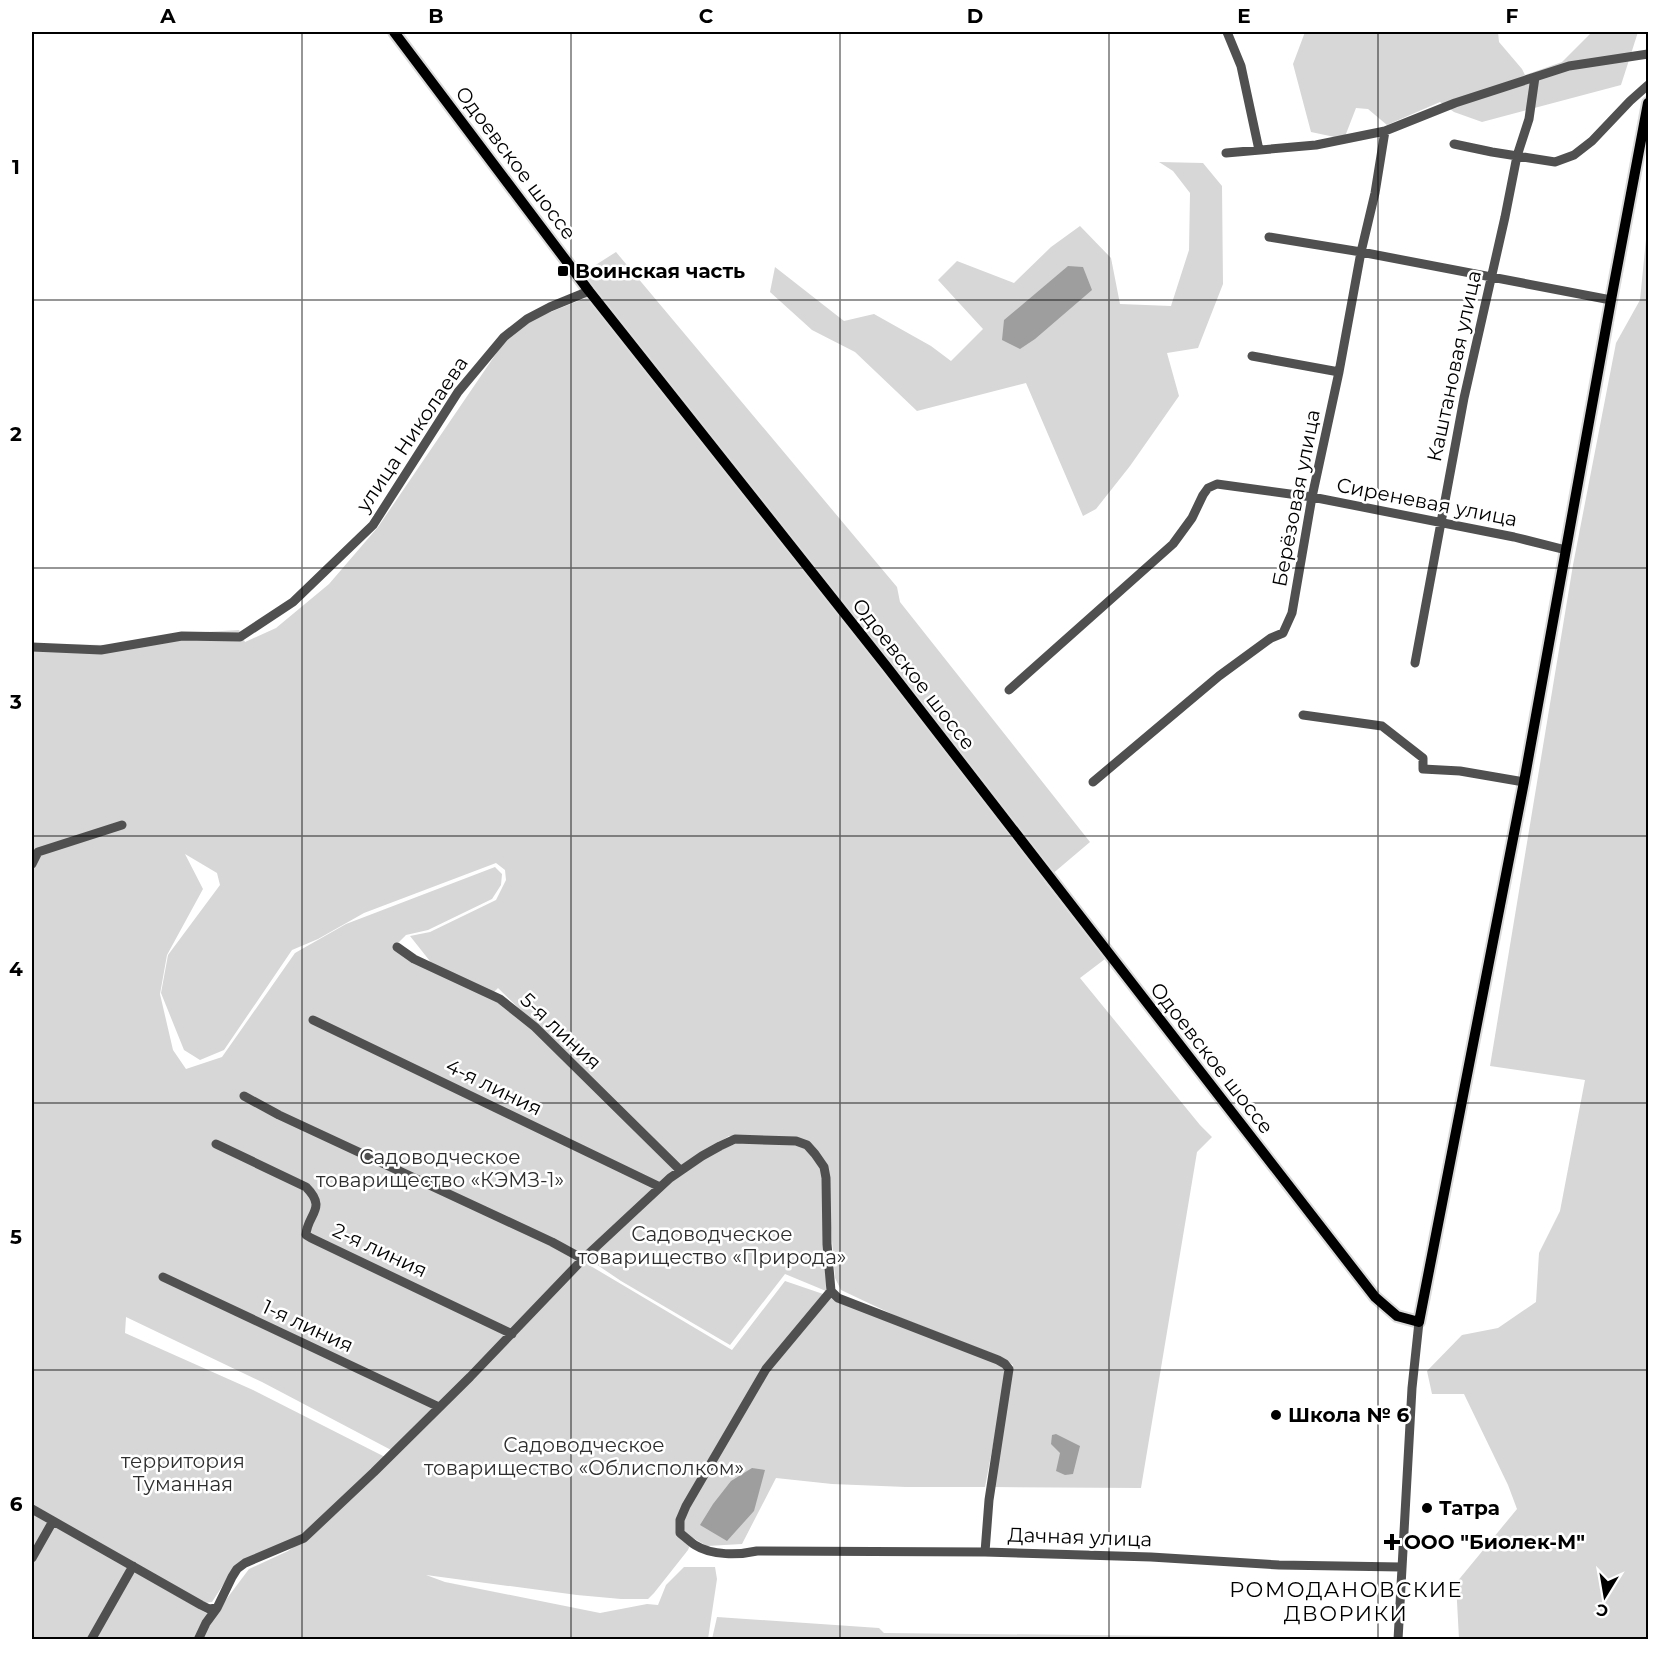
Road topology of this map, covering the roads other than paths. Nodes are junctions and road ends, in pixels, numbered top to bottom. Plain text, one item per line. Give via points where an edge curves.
1 (394, 32) edge
2 (1227, 32) edge
3 (1648, 54) edge
4 (1535, 77) junction
5 (1648, 85) edge
6 (1648, 104) edge
7 (1385, 131) junction
8 (1454, 144) dead end
9 (1259, 150) junction
10 (1226, 153) dead end
11 (1517, 156) junction
12 (1269, 237) dead end
13 (1361, 252) junction
14 (1491, 277) junction
15 (589, 291) junction
16 (1611, 300) junction
17 (1252, 356) dead end
18 (1339, 372) junction
19 (1312, 497) junction
20 (1441, 523) junction
21 (1566, 550) junction
22 (32, 647) edge
23 (1415, 663) dead end
24 (1009, 690) dead end
25 (1303, 715) dead end
26 (1093, 782) dead end
27 (1524, 782) junction
28 (122, 825) dead end
29 (32, 864) edge
30 (397, 947) dead end
31 (313, 1020) dead end
32 (244, 1096) dead end
33 (216, 1144) dead end
34 (680, 1170) junction
35 (660, 1186) junction
36 (583, 1259) junction
37 (163, 1277) dead end
38 (831, 1291) junction
39 (1419, 1322) junction
40 (512, 1334) junction
41 (439, 1407) junction
42 (32, 1509) edge
43 (53, 1521) junction
44 (985, 1552) junction
45 (32, 1558) edge
46 (133, 1566) junction
47 (1401, 1567) junction
48 (217, 1608) junction
49 (91, 1640) edge
50 (198, 1640) edge
51 (1398, 1640) edge

1 - 15 main road, Одоевское шоссе
2 - 9 street via 1241,66
3 - 4 street via 1569,66
4 - 7 street
4 - 11 street, Каштановая улица via 1529,119
5 - 11 street via 1574,155 1555,162
6 - 16 main road
7 - 9 street via 1316,145
7 - 13 street, Берёзовая улица
8 - 11 street
9 - 10 street
11 - 14 street, Каштановая улица
12 - 13 street
13 - 14 street
13 - 18 street, Берёзовая улица
14 - 16 street
14 - 20 street, Каштановая улица
15 - 22 street, улица Николаева via 549,307 504,337 458,392 373,525 293,602 240,637 182,636 100,650
15 - 39 main road, Одоевское шоссе via 887,667 1375,1297 1397,1316
16 - 21 main road
17 - 18 street
18 - 19 street, Берёзовая улица
19 - 20 street, Сиреневая улица
19 - 24 street, Сиреневая улица via 1217,484 1208,488 1173,544
19 - 26 street, Берёзовая улица via 1292,613 1283,633 1219,676
20 - 21 street, Сиреневая улица
20 - 23 street, Каштановая улица
21 - 27 main road
25 - 27 street via 1382,726 1423,758 1423,769
27 - 39 main road
28 - 29 street via 38,852
30 - 34 street, 5-я линия via 414,959 500,999 535,1027
31 - 35 street, 4-я линия
32 - 36 street
33 - 40 street, 2-я линия via 306,1187 314,1196 316,1209 306,1235
34 - 35 street
34 - 38 street via 735,1139 796,1141 807,1145 824,1167 826,1178
35 - 36 street
36 - 40 street
37 - 41 street, 1-я линия
38 - 44 street via 838,1298 998,1360 1009,1369
38 - 44 street, Дачная улица via 766,1369 686,1506 680,1533 696,1546 727,1553
39 - 47 street
40 - 41 street
41 - 48 street via 304,1538 237,1569
42 - 43 street
43 - 45 street
43 - 46 street
44 - 47 street, Дачная улица
46 - 48 street via 209,1609
46 - 49 street
47 - 51 street
48 - 50 street

